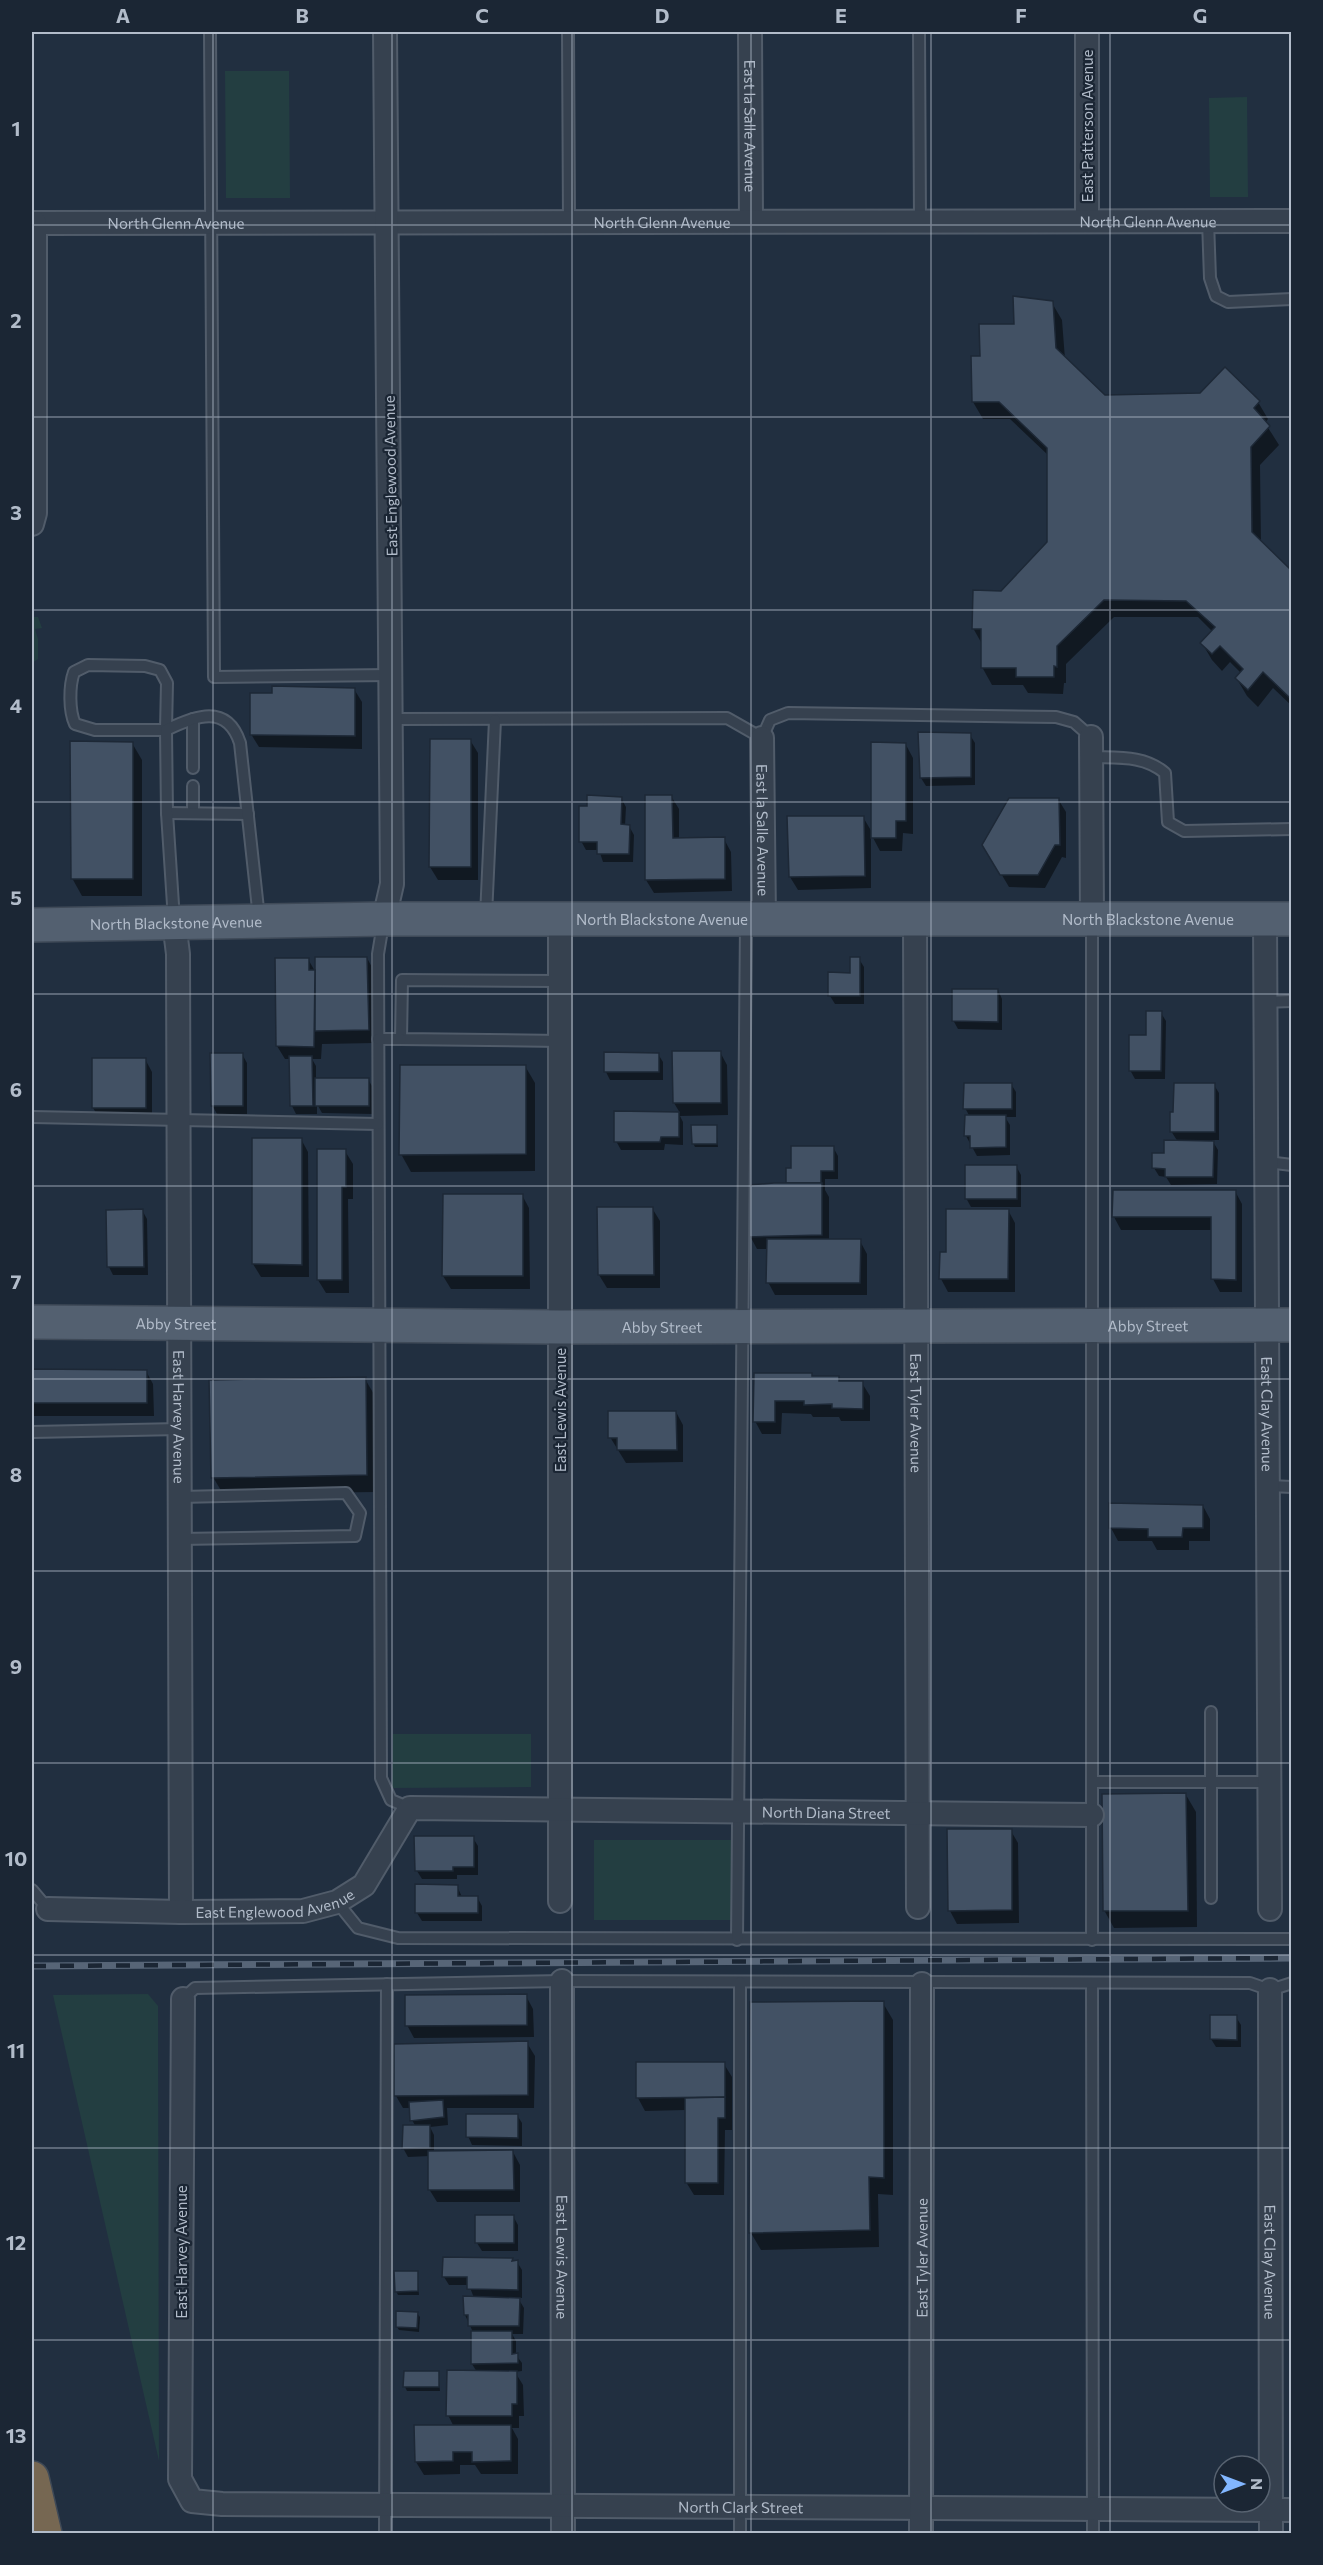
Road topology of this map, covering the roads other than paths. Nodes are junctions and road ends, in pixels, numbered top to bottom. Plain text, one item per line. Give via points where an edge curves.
1 (210, 32) edge
2 (386, 32) edge
3 (568, 32) edge
4 (750, 32) edge
5 (919, 32) edge
6 (1087, 32) edge
7 (1208, 220) junction
8 (751, 221) junction
9 (1087, 221) junction
10 (1292, 221) edge
11 (33, 223) edge
12 (211, 223) junction
13 (387, 223) junction
14 (569, 223) junction
15 (920, 223) junction
16 (1292, 299) edge
17 (32, 524) edge
18 (392, 675) junction
19 (193, 719) junction
20 (392, 719) junction
21 (495, 720) junction
22 (166, 730) junction
23 (762, 738) junction
24 (1091, 747) junction
25 (193, 768) dead end
26 (193, 786) dead end
27 (167, 813) junction
28 (193, 813) junction
29 (248, 814) junction
30 (1292, 829) edge
31 (384, 919) junction
32 (485, 919) junction
33 (560, 919) junction
34 (755, 919) junction
35 (915, 919) junction
36 (1278, 919) edge
37 (1092, 920) junction
38 (259, 921) junction
39 (174, 922) junction
40 (32, 925) edge
41 (560, 981) junction
42 (1292, 1001) edge
43 (1265, 1002) junction
44 (378, 1039) junction
45 (401, 1039) junction
46 (560, 1041) junction
47 (32, 1117) edge
48 (179, 1122) junction
49 (378, 1124) junction
50 (1267, 1162) junction
51 (1292, 1165) edge
52 (32, 1322) edge
53 (180, 1324) junction
54 (379, 1325) junction
55 (1279, 1325) edge
56 (741, 1326) junction
57 (916, 1326) junction
58 (1092, 1326) junction
59 (560, 1327) junction
60 (180, 1429) junction
61 (32, 1432) edge
62 (1268, 1486) junction
63 (1292, 1487) edge
64 (180, 1497) junction
65 (180, 1539) junction
66 (1211, 1712) dead end
67 (1092, 1782) junction
68 (1211, 1782) junction
69 (1269, 1782) junction
70 (410, 1808) junction
71 (561, 1809) junction
72 (738, 1813) junction
73 (917, 1813) junction
74 (1092, 1815) junction
75 (32, 1890) edge
76 (1211, 1898) dead end
77 (560, 1901) dead end
78 (337, 1902) junction
79 (918, 1907) dead end
80 (48, 1909) joint
81 (1270, 1909) dead end
82 (181, 1912) junction
83 (1292, 1939) edge
84 (737, 1940) junction
85 (1092, 1940) junction
86 (562, 1981) junction
87 (740, 1982) junction
88 (1092, 1983) junction
89 (387, 1984) junction
90 (922, 1984) junction
91 (1281, 1987) edge
92 (183, 1999) joint
93 (32, 2478) edge
94 (192, 2501) joint
95 (385, 2505) junction
96 (563, 2505) junction
97 (740, 2506) junction
98 (921, 2508) junction
99 (1093, 2508) junction
100 (1281, 2510) edge
101 (45, 2534) edge
102 (385, 2534) edge
103 (563, 2534) edge
104 (740, 2534) edge
105 (921, 2534) edge
106 (1093, 2534) edge
107 (1271, 2534) edge

1 - 12 lane
2 - 13 street, East Englewood Avenue
3 - 14 lane
4 - 8 street, East la Salle Avenue
5 - 15 lane
6 - 9 street, East Patterson Avenue
7 - 9 street, North Glenn Avenue
7 - 10 street, North Glenn Avenue
7 - 16 lane via 1210,279 1216,296 1228,302
8 - 14 street, North Glenn Avenue
8 - 15 street, North Glenn Avenue
9 - 15 street, North Glenn Avenue
11 - 12 street, North Glenn Avenue
11 - 17 street
12 - 13 street, North Glenn Avenue
12 - 18 lane via 214,676
13 - 14 street, North Glenn Avenue
13 - 18 street, East Englewood Avenue
18 - 20 street, East Englewood Avenue
19 - 22 lane
19 - 25 lane
19 - 29 lane via 224,718 236,729
20 - 21 lane
20 - 31 street, East Englewood Avenue via 392,884
21 - 23 lane via 727,718
21 - 32 lane
22 - 22 lane via 95,730 75,724 71,680 74,672 88,665 160,670 167,683
22 - 27 lane
23 - 24 lane via 770,720 788,713 1056,717 1074,722
23 - 34 street, East la Salle Avenue
24 - 30 lane via 1153,762 1165,773 1168,822 1184,831
24 - 37 street
26 - 28 lane
27 - 28 lane
27 - 39 lane
28 - 29 lane
29 - 38 lane
31 - 32 main road, North Blackstone Avenue
31 - 38 main road, North Blackstone Avenue
31 - 44 lane via 378,954
32 - 33 main road, North Blackstone Avenue
33 - 34 main road, North Blackstone Avenue
33 - 41 street, East Lewis Avenue
34 - 35 main road, North Blackstone Avenue
34 - 56 lane
35 - 37 main road, North Blackstone Avenue
35 - 57 street, East Tyler Avenue
36 - 37 main road, North Blackstone Avenue
36 - 43 street, East Clay Avenue
37 - 58 lane
38 - 39 main road, North Blackstone Avenue
39 - 40 main road, North Blackstone Avenue
39 - 48 street, East Harvey Avenue via 178,954
41 - 45 lane via 402,980
41 - 46 street, East Lewis Avenue
42 - 43 lane
43 - 50 street, East Clay Avenue
44 - 45 lane
44 - 49 lane
45 - 46 lane
46 - 59 street, East Lewis Avenue
47 - 48 lane
48 - 49 lane
48 - 53 street, East Harvey Avenue
49 - 54 lane
50 - 51 lane
50 - 55 street, East Clay Avenue
52 - 53 main road, Abby Street
53 - 54 main road, Abby Street
53 - 60 street, East Harvey Avenue
54 - 59 main road, Abby Street
54 - 70 lane via 381,1778 391,1800
55 - 58 main road, Abby Street
55 - 62 street, East Clay Avenue
56 - 57 main road, Abby Street
56 - 59 main road, Abby Street
56 - 72 lane
57 - 58 main road, Abby Street
57 - 73 street, East Tyler Avenue
58 - 67 lane
59 - 71 street, East Lewis Avenue
60 - 61 lane
60 - 64 street, East Harvey Avenue
62 - 63 lane
62 - 69 street, East Clay Avenue
64 - 65 street, East Harvey Avenue
64 - 65 lane via 346,1493 360,1513 355,1536
65 - 82 street, East Harvey Avenue
66 - 68 lane
67 - 68 lane
67 - 74 lane
68 - 69 lane
68 - 76 lane
69 - 81 street, East Clay Avenue
70 - 71 street
70 - 78 street, East Englewood Avenue via 364,1885
71 - 72 street, North Diana Street
71 - 77 street, East Lewis Avenue
72 - 73 street, North Diana Street
72 - 84 lane
73 - 74 street, North Diana Street
73 - 79 street, East Tyler Avenue
74 - 85 lane
75 - 80 lane
78 - 82 street, East Englewood Avenue via 303,1911
78 - 84 lane via 358,1928 398,1938
80 - 82 street, East Englewood Avenue
83 - 85 lane
84 - 85 lane
86 - 87 lane
86 - 89 lane
86 - 96 street, East Lewis Avenue
87 - 90 lane
87 - 97 lane
88 - 90 lane
88 - 91 lane via 1250,1983
88 - 99 lane
89 - 92 lane via 195,1988
89 - 95 lane
90 - 98 street, East Tyler Avenue
91 - 100 street, East Clay Avenue
92 - 94 street, East Harvey Avenue via 180,2479
93 - 101 highway
94 - 95 street, North Clark Street
95 - 96 street, North Clark Street
95 - 102 lane
96 - 97 street, North Clark Street
96 - 103 street, East Lewis Avenue
97 - 98 street, North Clark Street
97 - 104 lane
98 - 99 street, North Clark Street
98 - 105 street, East Tyler Avenue
99 - 100 street, North Clark Street
99 - 106 lane
100 - 107 street, East Clay Avenue

